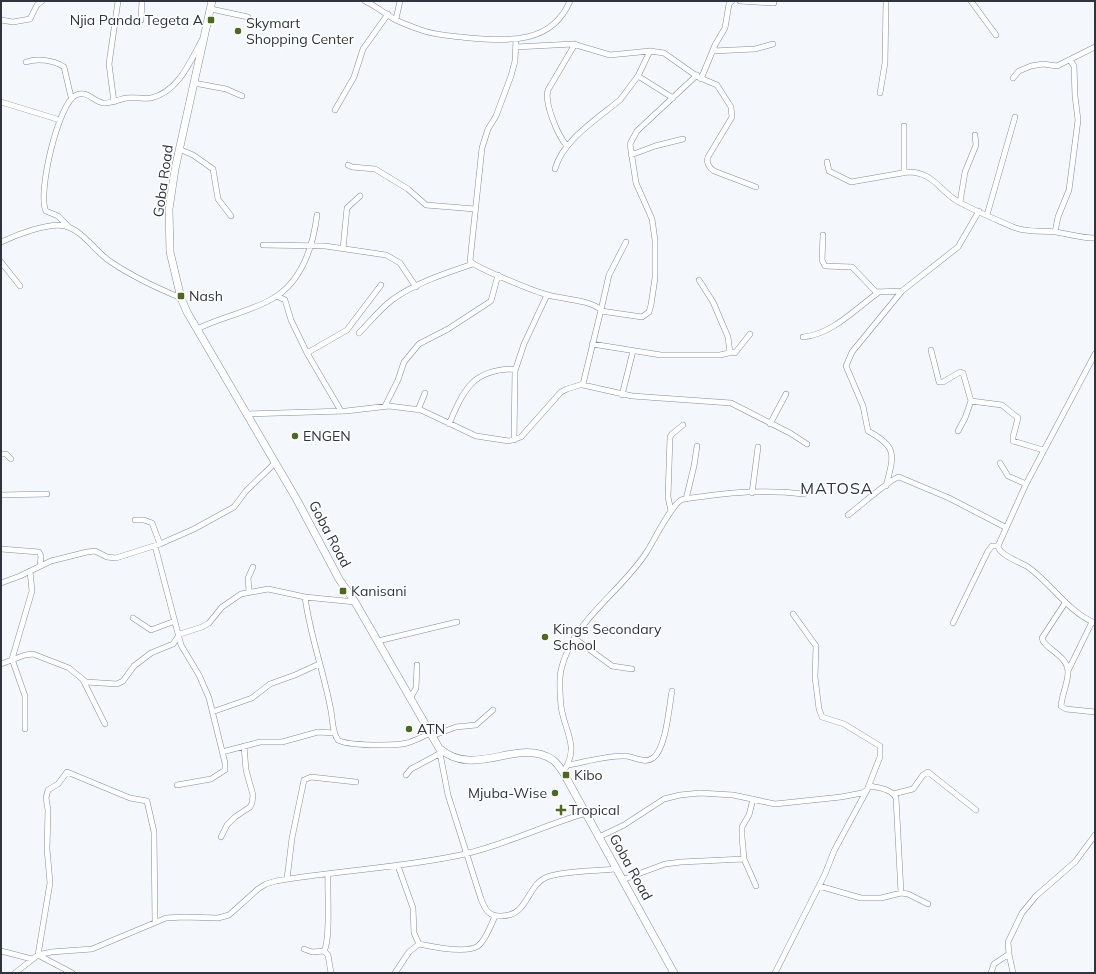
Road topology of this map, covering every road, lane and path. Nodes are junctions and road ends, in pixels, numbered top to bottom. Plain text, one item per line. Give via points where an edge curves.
1 (42, 1) edge
2 (118, 1) edge
3 (142, 1) edge
4 (212, 1) edge
5 (364, 1) edge
6 (400, 1) edge
7 (570, 1) edge
8 (732, 1) edge
9 (740, 1) edge
10 (886, 1) edge
11 (971, 1) edge
12 (774, 3) dead end
13 (211, 9) junction
14 (388, 14) junction
15 (248, 17) dead end
16 (1, 20) edge
17 (141, 20) dead end
18 (396, 20) junction
19 (205, 35) junction
20 (996, 35) dead end
21 (516, 39) junction
22 (575, 44) junction
23 (773, 44) dead end
24 (516, 47) junction
25 (1095, 47) edge
26 (650, 51) junction
27 (713, 51) junction
28 (1070, 60) junction
29 (26, 62) dead end
30 (638, 76) junction
31 (699, 77) junction
32 (1013, 78) dead end
33 (194, 83) junction
34 (880, 93) dead end
35 (242, 96) dead end
36 (71, 97) junction
37 (673, 98) junction
38 (1, 102) edge
39 (114, 102) junction
40 (335, 110) dead end
41 (1015, 117) dead end
42 (60, 120) junction
43 (904, 126) dead end
44 (975, 135) dead end
45 (683, 139) dead end
46 (567, 146) junction
47 (179, 149) junction
48 (631, 155) junction
49 (827, 162) dead end
50 (348, 165) dead end
51 (555, 169) dead end
52 (904, 173) junction
53 (756, 187) dead end
54 (360, 196) dead end
55 (960, 202) junction
56 (475, 209) junction
57 (979, 211) junction
58 (317, 215) dead end
59 (987, 215) junction
60 (231, 216) dead end
61 (69, 227) junction
62 (1055, 232) junction
63 (823, 235) dead end
64 (1095, 238) edge
65 (1, 242) edge
66 (626, 242) dead end
67 (263, 245) dead end
68 (311, 246) junction
69 (343, 249) junction
70 (1, 262) edge
71 (473, 264) junction
72 (498, 275) junction
73 (699, 280) dead end
74 (380, 285) dead end
75 (20, 286) dead end
76 (416, 287) junction
77 (902, 290) junction
78 (879, 292) junction
79 (547, 295) junction
80 (277, 296) junction
81 (181, 298) junction
82 (601, 310) junction
83 (198, 328) junction
84 (360, 333) dead end
85 (750, 334) dead end
86 (803, 337) dead end
87 (592, 344) junction
88 (931, 350) dead end
89 (633, 351) junction
90 (307, 353) junction
91 (730, 353) junction
92 (1095, 354) edge
93 (515, 369) junction
94 (583, 385) junction
95 (425, 393) dead end
96 (786, 394) dead end
97 (622, 395) junction
98 (971, 400) junction
99 (385, 406) junction
100 (418, 410) junction
101 (341, 411) junction
102 (246, 414) junction
103 (449, 424) junction
104 (770, 424) junction
105 (683, 425) dead end
106 (958, 431) dead end
107 (514, 440) junction
108 (807, 444) dead end
109 (697, 446) dead end
110 (758, 446) dead end
111 (1043, 450) junction
112 (1, 454) edge
113 (11, 459) dead end
114 (275, 463) junction
115 (1000, 463) dead end
116 (1026, 484) junction
117 (886, 486) junction
118 (752, 493) junction
119 (47, 494) dead end
120 (804, 494) dead end
121 (1, 495) edge
122 (686, 499) junction
123 (671, 511) junction
124 (848, 514) dead end
125 (135, 520) dead end
126 (1005, 527) junction
127 (158, 545) junction
128 (998, 546) junction
129 (1, 549) edge
130 (40, 566) junction
131 (253, 567) dead end
132 (30, 571) junction
133 (1, 583) edge
134 (249, 592) junction
135 (305, 597) junction
136 (355, 602) junction
137 (1065, 603) junction
138 (793, 614) dead end
139 (133, 618) dead end
140 (175, 621) junction
141 (456, 622) dead end
142 (1094, 622) edge
143 (953, 623) dead end
144 (179, 635) junction
145 (574, 638) junction
146 (378, 641) junction
147 (12, 660) junction
148 (1, 664) edge
149 (319, 664) junction
150 (416, 665) dead end
151 (632, 668) dead end
152 (1068, 671) junction
153 (82, 679) junction
154 (672, 691) dead end
155 (411, 697) junction
156 (493, 710) dead end
157 (212, 712) junction
158 (1095, 712) edge
159 (104, 724) dead end
160 (25, 729) dead end
161 (334, 733) junction
162 (432, 734) junction
163 (244, 746) junction
164 (439, 751) junction
165 (222, 752) junction
166 (568, 766) junction
167 (563, 772) junction
168 (406, 775) dead end
169 (356, 782) dead end
170 (177, 785) dead end
171 (868, 788) junction
172 (893, 794) junction
173 (753, 799) junction
174 (976, 810) dead end
175 (586, 813) junction
176 (1095, 835) edge
177 (221, 837) dead end
178 (599, 837) junction
179 (466, 853) junction
180 (744, 860) junction
181 (398, 866) junction
182 (615, 868) junction
183 (328, 874) junction
184 (287, 879) junction
185 (622, 880) junction
186 (756, 886) dead end
187 (819, 886) junction
188 (901, 893) junction
189 (928, 904) dead end
190 (495, 916) junction
191 (155, 922) junction
192 (419, 944) junction
193 (304, 949) dead end
194 (324, 950) junction
195 (1, 951) edge
196 (1009, 954) junction
197 (38, 955) junction
198 (32, 959) junction
199 (15, 973) edge
200 (72, 973) edge
201 (331, 973) edge
202 (395, 973) edge
203 (674, 973) edge
204 (775, 973) edge
205 (992, 973) edge
206 (1013, 973) edge

1 - 16 street via 30,19 13,22
2 - 39 street via 109,64
3 - 17 street
4 - 13 main road, Goba Road
5 - 14 street
6 - 18 street
7 - 21 street via 562,17 550,28
8 - 27 street via 724,28
9 - 12 street
10 - 34 street via 884,63
11 - 20 street
13 - 15 street
13 - 19 main road, Goba Road
14 - 18 street
14 - 40 street via 363,49 354,77
18 - 21 street via 423,31 447,36
19 - 33 main road, Goba Road
19 - 39 street via 182,75 170,89 151,98 129,98
21 - 24 street
22 - 24 street
22 - 26 street via 610,55
22 - 46 street via 546,97 560,136
23 - 27 street via 755,49
24 - 56 street via 511,76 482,148
25 - 28 street
26 - 30 street
26 - 31 street via 664,53
27 - 31 street
28 - 32 street via 1057,66 1032,66 1019,71
28 - 62 street via 1074,64 1078,120 1069,190
29 - 36 street via 42,61 63,66
30 - 37 street
30 - 46 street via 620,100
31 - 37 street
31 - 53 street via 716,85 733,112 708,157 709,166
33 - 35 street via 226,89
33 - 47 main road, Goba Road
36 - 39 street via 82,93 103,103
36 - 42 street
37 - 48 street via 633,136
38 - 42 street
41 - 59 street
42 - 61 street via 49,157 45,182 45,208
43 - 52 street
44 - 55 street via 976,145 965,172
45 - 48 street
46 - 51 street via 559,156
47 - 60 street via 213,169 218,200
47 - 81 main road, Goba Road via 169,209 170,252
48 - 82 street via 636,184 650,214 655,235 651,309 642,317
49 - 52 street via 828,172 848,182
50 - 56 street via 375,169 406,188 426,205
52 - 55 street via 918,173 929,177
54 - 69 street via 347,208
55 - 57 street
56 - 71 street via 470,257
57 - 59 street
57 - 77 street via 958,247
58 - 68 street
59 - 62 street via 1017,229
61 - 65 street via 54,226 40,229
61 - 81 street via 84,237 110,262 134,277
62 - 64 street
63 - 78 street via 822,255 825,266 850,267
66 - 82 street via 605,286
67 - 68 street
68 - 69 street
68 - 80 street via 308,257 295,278
69 - 76 street via 395,259
70 - 75 street
71 - 72 street
71 - 76 street
72 - 79 street
72 - 99 street via 491,301 414,349 404,362
73 - 91 street via 714,302 728,337
74 - 90 street via 347,330
76 - 84 street via 392,300
77 - 78 street
77 - 117 street via 852,352 846,364 863,406 868,431 880,437 892,450
78 - 86 street via 829,329 815,336
79 - 82 street via 593,305
79 - 93 street
80 - 83 street
80 - 90 street via 285,300 291,320
81 - 83 main road, Goba Road via 190,318
82 - 87 street
83 - 102 main road, Goba Road
85 - 91 street via 735,353
87 - 89 street
87 - 94 street
88 - 98 street via 939,382 963,373
89 - 91 street via 661,355
89 - 97 street
90 - 101 street
92 - 111 street
93 - 103 street via 500,370 472,382 463,394
93 - 107 street
94 - 97 street
94 - 107 street via 561,392 527,431
95 - 100 street
96 - 104 street
97 - 104 street via 730,403
98 - 106 street
98 - 111 street via 1002,405 1018,418 1013,441
99 - 100 street
99 - 101 street
100 - 103 street
101 - 102 street
102 - 114 main road, Goba Road
103 - 107 street via 481,437
104 - 108 street
105 - 123 street via 670,437 668,497
109 - 122 street
110 - 118 street
111 - 116 street
112 - 113 street via 6,454
114 - 127 street via 246,491 235,506
114 - 136 main road, Goba Road via 339,579
115 - 116 street via 1008,476
116 - 126 street
117 - 124 street
117 - 126 street via 895,478 902,478 949,498
118 - 120 street via 781,491
118 - 122 street
119 - 121 street
122 - 123 street via 680,501
123 - 145 street via 645,555
125 - 127 street via 152,523
126 - 128 street
127 - 130 street via 116,558 92,551 51,560
127 - 140 street
128 - 137 street via 1002,552 1035,572
128 - 143 street via 992,546 988,551
129 - 130 street via 39,552
130 - 132 street
131 - 134 street via 248,578
132 - 133 street
132 - 147 street via 32,591
134 - 135 street via 272,589
134 - 144 street via 236,596 209,623
135 - 136 street
135 - 149 street
136 - 146 main road, Goba Road
137 - 142 street
137 - 152 street via 1057,612 1042,640 1058,654
138 - 171 street via 816,646 815,677 822,717 844,724 880,746 880,757
139 - 140 street via 152,630
140 - 144 street
141 - 146 street
142 - 152 street
144 - 153 street via 173,644 151,653 134,666 121,683 94,683
144 - 157 street via 181,645 203,683
145 - 151 street via 612,666
145 - 166 street via 568,649 561,676 561,706 572,745
146 - 155 main road, Goba Road
147 - 148 street
147 - 153 street via 25,655 35,655 69,668
147 - 160 street via 25,696
149 - 157 street via 270,684 252,698
149 - 161 street via 326,682
150 - 155 street via 416,687
152 - 158 street via 1062,707
153 - 159 street
154 - 166 street via 665,730 652,759 615,756
155 - 162 main road, Goba Road
156 - 162 street via 476,726 456,727
157 - 165 street
161 - 162 street via 338,740 343,742 396,745
161 - 163 street via 318,732 282,742 262,742
162 - 164 main road, Goba Road
163 - 165 street
163 - 177 street via 246,770 253,795 252,803 227,825
164 - 167 main road, Goba Road via 467,761 525,752 536,753 553,760
164 - 168 street
164 - 179 street via 448,795
165 - 170 street via 226,766 220,773 211,779
166 - 167 street
167 - 175 main road, Goba Road
169 - 184 street via 311,777 304,780 292,838
171 - 172 street via 883,789
171 - 173 street via 862,793 841,797 783,804
171 - 187 street via 837,844
172 - 174 street via 914,788 928,772
172 - 188 street via 897,804
173 - 178 street via 717,793 672,796
173 - 180 street via 749,816 742,828
175 - 178 main road, Goba Road
175 - 179 street via 494,846
176 - 196 street via 1075,862 1036,896 1022,912 1008,942
178 - 182 main road, Goba Road
179 - 181 street
179 - 190 street via 487,911
180 - 185 street via 665,864
180 - 186 street
181 - 183 street
181 - 192 street via 413,906 414,933
182 - 185 main road, Goba Road
182 - 190 street via 549,876 538,883 518,911 507,916
183 - 184 street
183 - 194 street via 329,936
184 - 191 street via 266,884 229,915 218,918 176,917
185 - 203 main road, Goba Road
187 - 188 street via 861,898 881,898
187 - 204 street
188 - 189 street
190 - 192 street via 482,942 474,948 446,949
191 - 197 street via 92,949
191 - 197 street via 154,832 147,801 130,798 68,771 46,794 50,883
192 - 202 street via 409,952
193 - 194 street via 312,952
194 - 201 street via 328,955
195 - 198 street
196 - 205 street via 994,964
196 - 206 street
197 - 198 street
197 - 200 street
198 - 199 street

